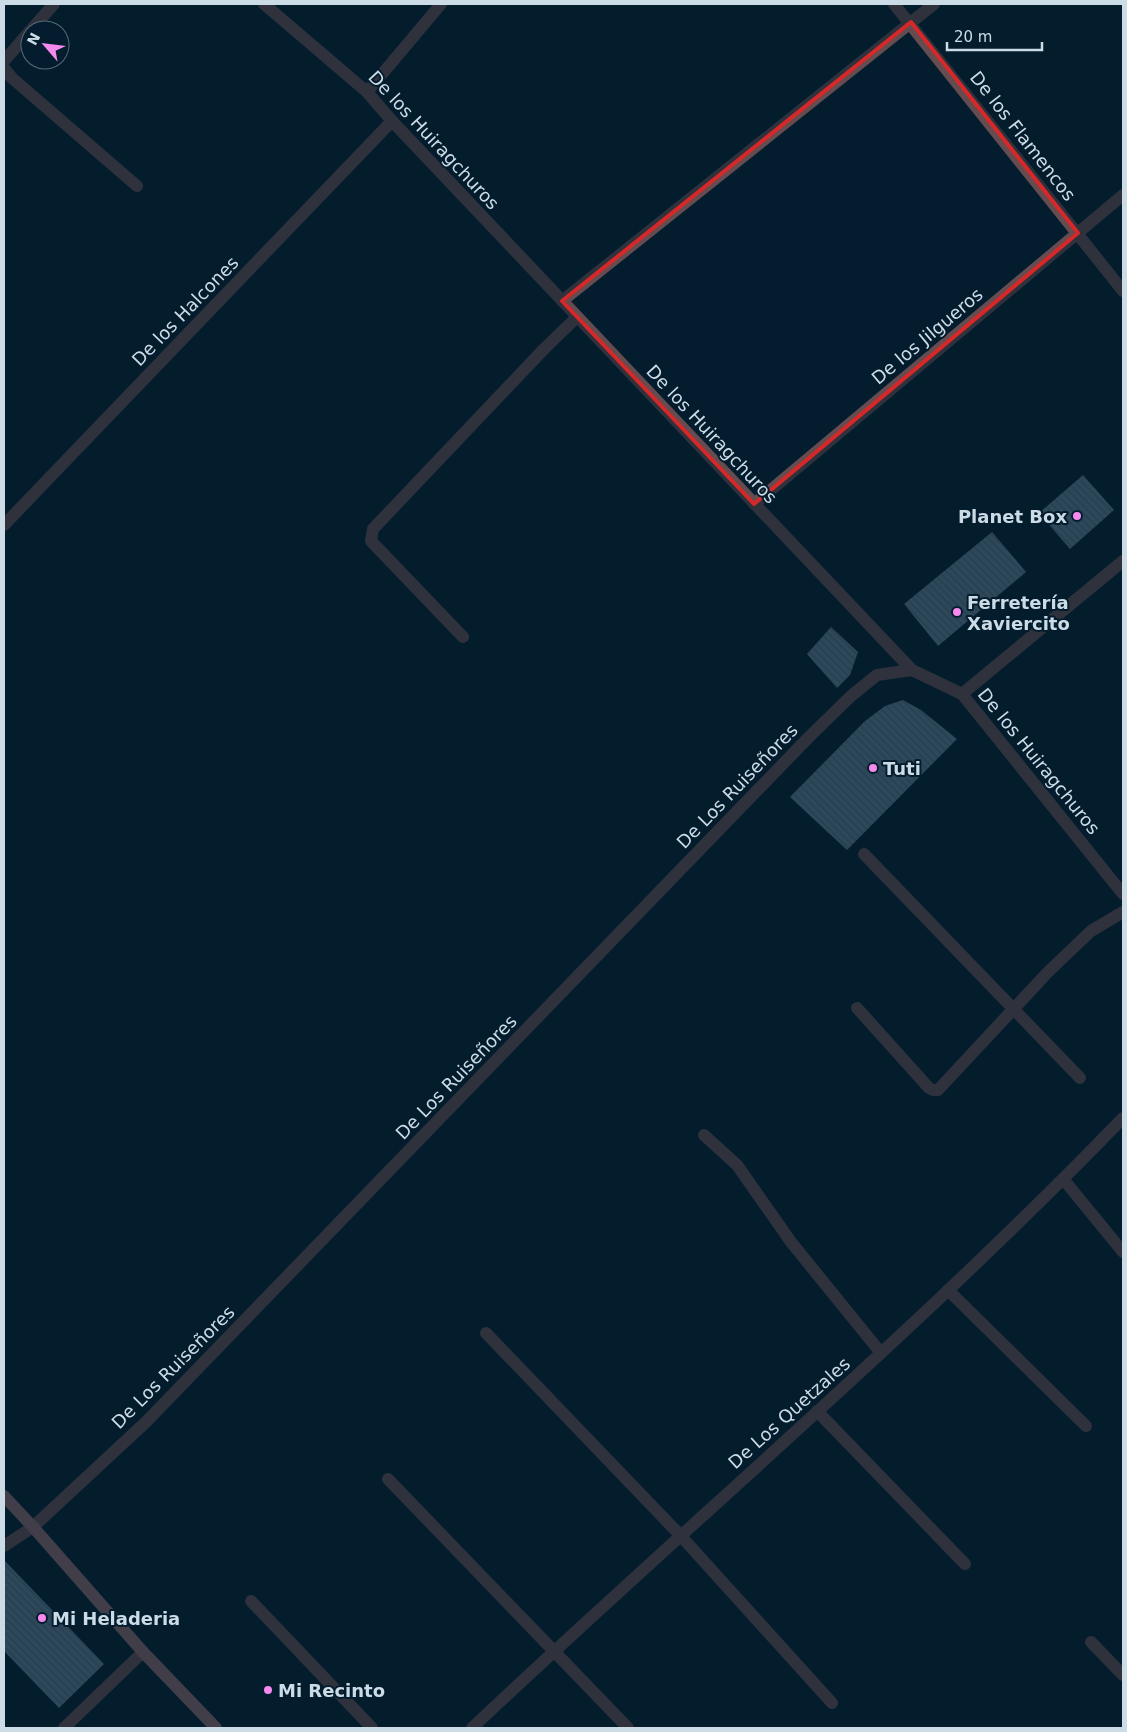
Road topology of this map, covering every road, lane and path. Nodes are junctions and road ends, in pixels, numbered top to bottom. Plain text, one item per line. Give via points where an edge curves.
1 (54, 4) edge
2 (264, 4) edge
3 (441, 4) edge
4 (894, 4) edge
5 (934, 4) edge
6 (39, 20) edge
7 (911, 22) junction
8 (20, 42) edge
9 (4, 61) edge
10 (4, 68) edge
11 (367, 92) junction
12 (392, 121) junction
13 (137, 186) dead end
14 (1123, 194) edge
15 (1078, 233) junction
16 (1123, 291) edge
17 (562, 301) junction
18 (577, 317) junction
19 (754, 504) junction
20 (4, 525) edge
21 (1123, 561) edge
22 (463, 637) dead end
23 (912, 670) junction
24 (962, 694) junction
25 (864, 854) dead end
26 (1123, 894) edge
27 (1123, 912) edge
28 (857, 1008) dead end
29 (1014, 1008) junction
30 (1080, 1078) dead end
31 (1123, 1118) edge
32 (704, 1135) dead end
33 (1064, 1180) junction
34 (1123, 1252) edge
35 (948, 1290) junction
36 (486, 1333) dead end
37 (881, 1353) junction
38 (817, 1411) junction
39 (1086, 1426) dead end
40 (388, 1479) dead end
41 (4, 1496) edge
42 (33, 1527) junction
43 (680, 1536) junction
44 (4, 1546) edge
45 (965, 1564) dead end
46 (251, 1602) dead end
47 (1091, 1642) dead end
48 (554, 1651) junction
49 (143, 1652) junction
50 (1123, 1675) edge
51 (832, 1703) dead end
52 (64, 1728) edge
53 (216, 1728) edge
54 (372, 1728) edge
55 (472, 1728) edge
56 (628, 1728) edge

1 - 6 street
2 - 11 street, De los Huiragchuros
3 - 11 street
4 - 7 street, De los Flamencos
5 - 7 street
7 - 15 street, De los Flamencos
7 - 17 street
8 - 9 street
10 - 13 street
11 - 12 street, De los Huiragchuros
12 - 17 street, De los Huiragchuros
12 - 20 street, De los Halcones
14 - 15 street, De los Jilgueros
15 - 16 street, De los Flamencos
15 - 19 street, De los Jilgueros
17 - 18 street, De los Huiragchuros
18 - 19 street, De los Huiragchuros
18 - 22 street via 373,529 372,541
19 - 23 street, De los Huiragchuros
21 - 24 street
23 - 24 street, De los Huiragchuros
23 - 42 street, De Los Ruiseñores via 877,675 845,702 146,1422
24 - 26 street, De los Huiragchuros
25 - 29 street
27 - 29 street via 1092,931
28 - 29 street via 933,1090 938,1090
29 - 30 street
31 - 33 street, De Los Quetzales
32 - 37 street via 737,1165 791,1242
33 - 34 street
33 - 35 street, De Los Quetzales
35 - 37 street, De Los Quetzales
35 - 39 street
36 - 43 street
37 - 38 street, De Los Quetzales
38 - 43 street, De Los Quetzales
38 - 45 street
40 - 48 street
41 - 42 street
42 - 44 street, De Los Ruiseñores
42 - 49 street
43 - 48 street, De Los Quetzales
43 - 51 street
46 - 54 street
47 - 50 street
48 - 55 street, De Los Quetzales
48 - 56 street
49 - 52 street
49 - 53 street

